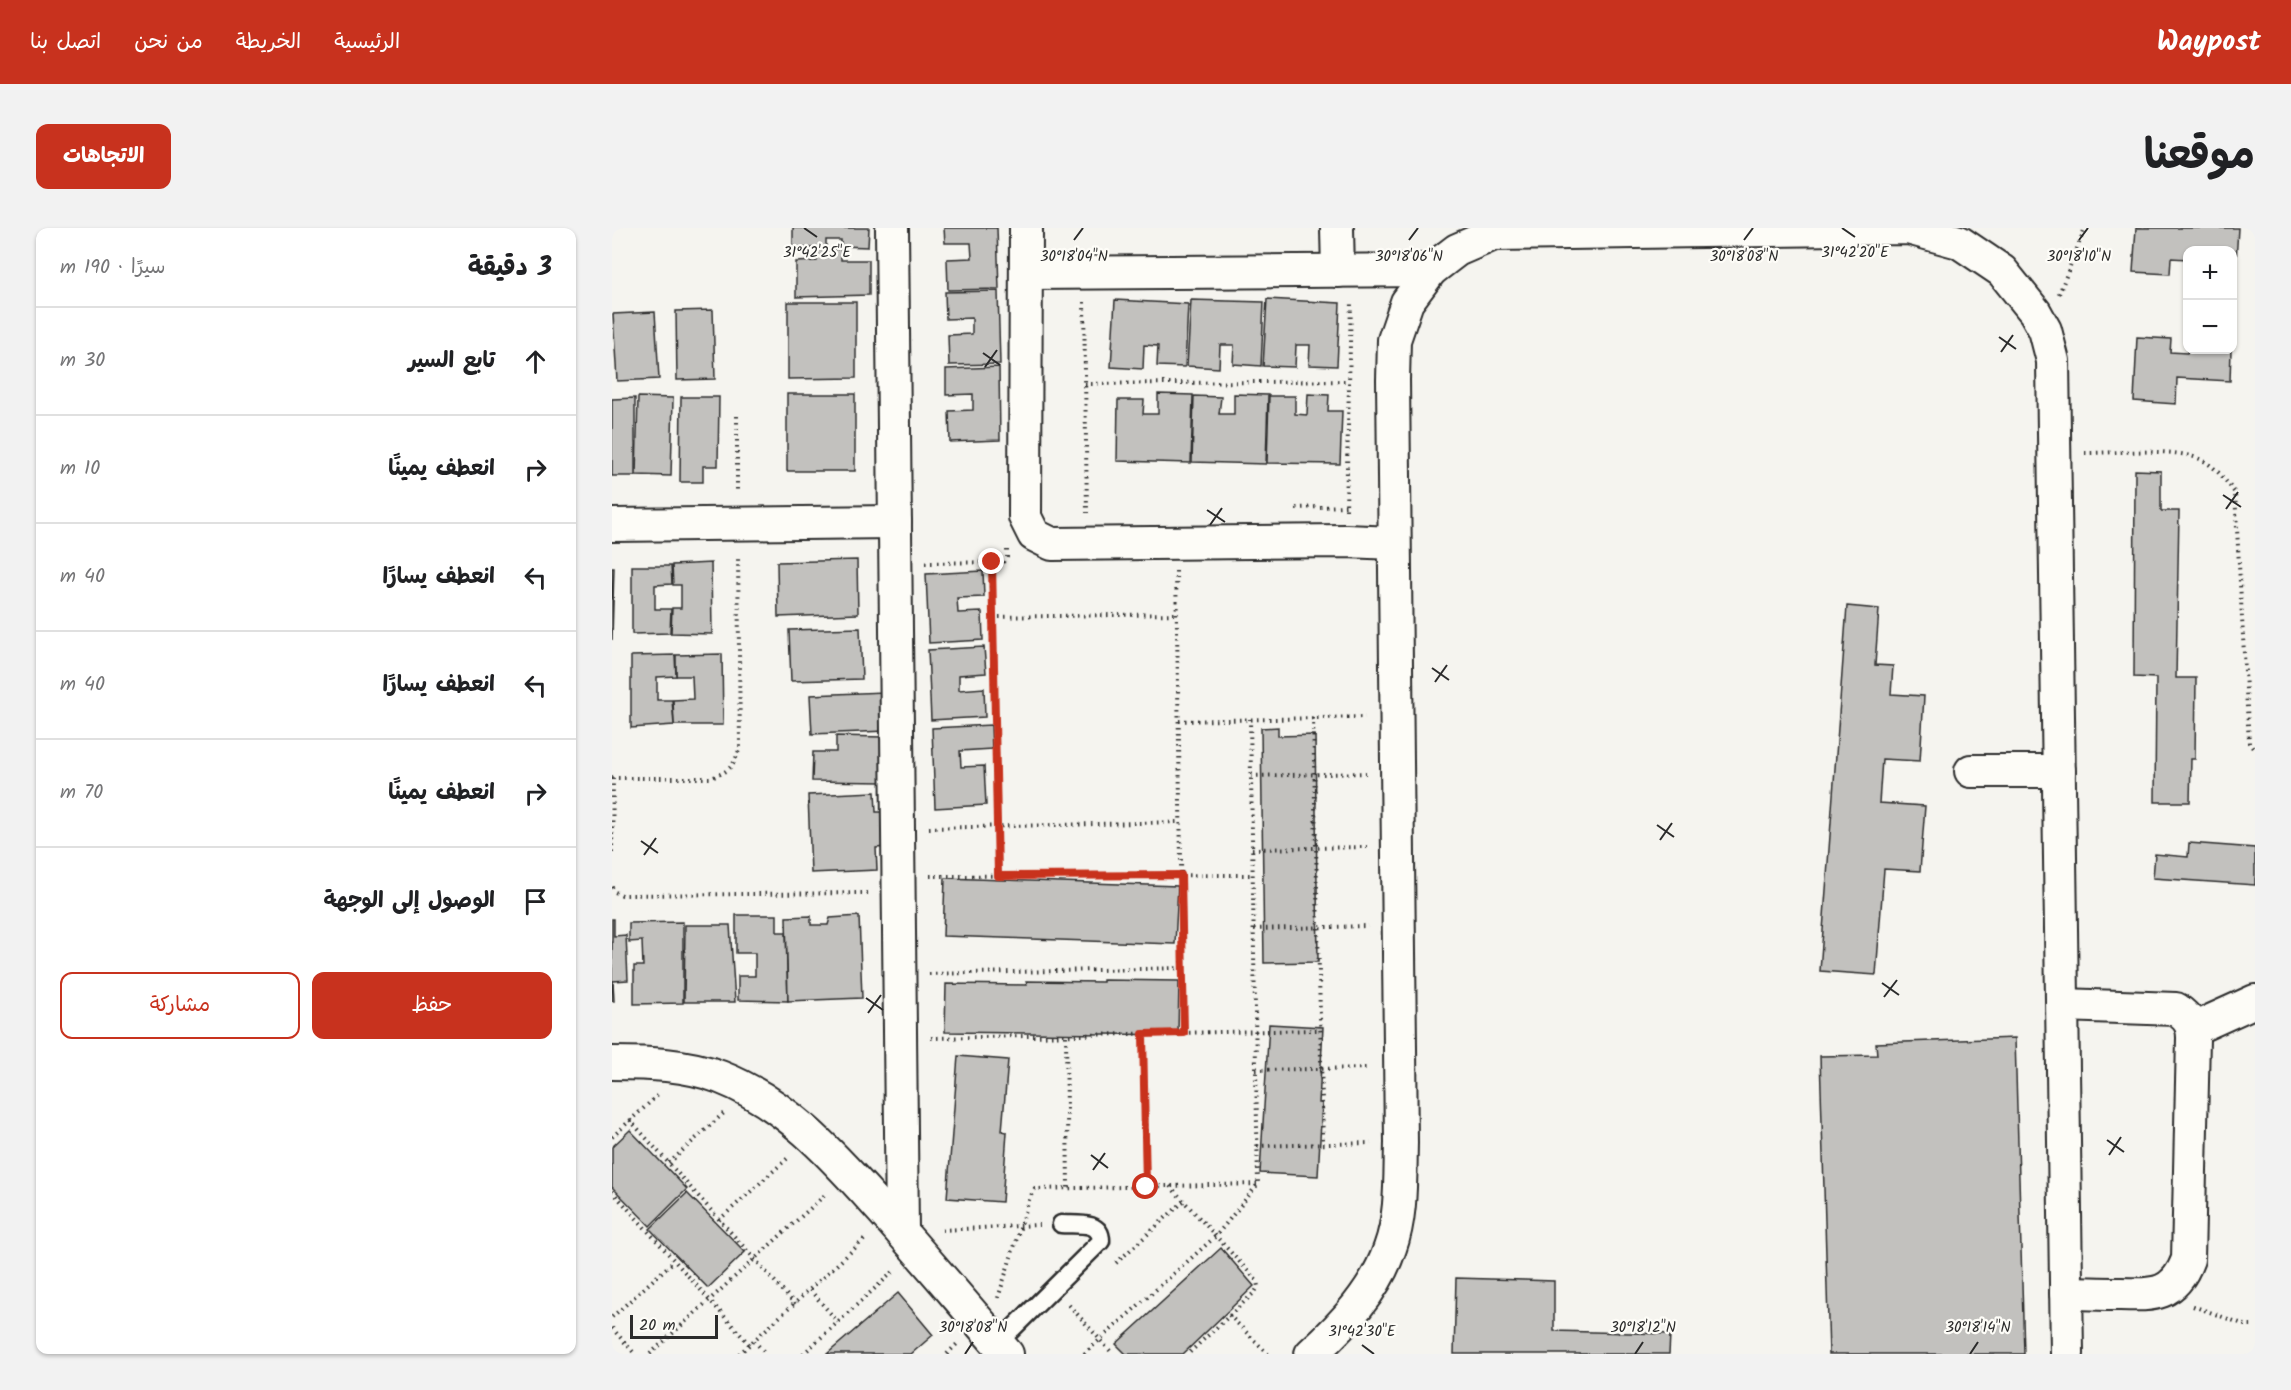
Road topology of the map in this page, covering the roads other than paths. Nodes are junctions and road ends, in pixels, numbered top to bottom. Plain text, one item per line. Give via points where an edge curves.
1 (892, 228) edge
2 (1026, 228) edge
3 (1337, 228) edge
4 (1494, 231) edge
5 (1456, 239) edge
6 (1431, 270) junction
7 (1338, 271) junction
8 (1027, 273) junction
9 (895, 522) junction
10 (612, 525) edge
11 (1394, 543) junction
12 (1971, 771) dead end
13 (2059, 771) junction
14 (2255, 1001) edge
15 (2063, 1005) junction
16 (2193, 1029) junction
17 (612, 1064) edge
18 (1061, 1224) road end
19 (903, 1233) junction
20 (2066, 1293) junction
21 (997, 1350) edge
22 (1311, 1354) edge
23 (2067, 1354) edge

1 - 9 street
2 - 8 street
3 - 7 street
4 - 5 street
4 - 13 street via 1908,228 1959,242 2002,271 2035,312 2045,330 2053,361
5 - 6 street
6 - 7 street
6 - 11 street via 1407,302 1394,340
7 - 8 street
8 - 11 street via 1025,517 1034,535 1052,544
9 - 10 street
9 - 19 street
11 - 22 street via 1400,1198 1390,1248 1366,1295
12 - 13 street
13 - 15 street
14 - 16 street
15 - 16 street via 2176,1009 2186,1016
15 - 20 street
16 - 20 street via 2188,1259 2183,1272 2164,1291 2150,1295
17 - 19 street via 687,1068 749,1090 782,1110 812,1137
18 - 21 lane via 1092,1226 1098,1229 1101,1241
19 - 21 street
20 - 23 street

